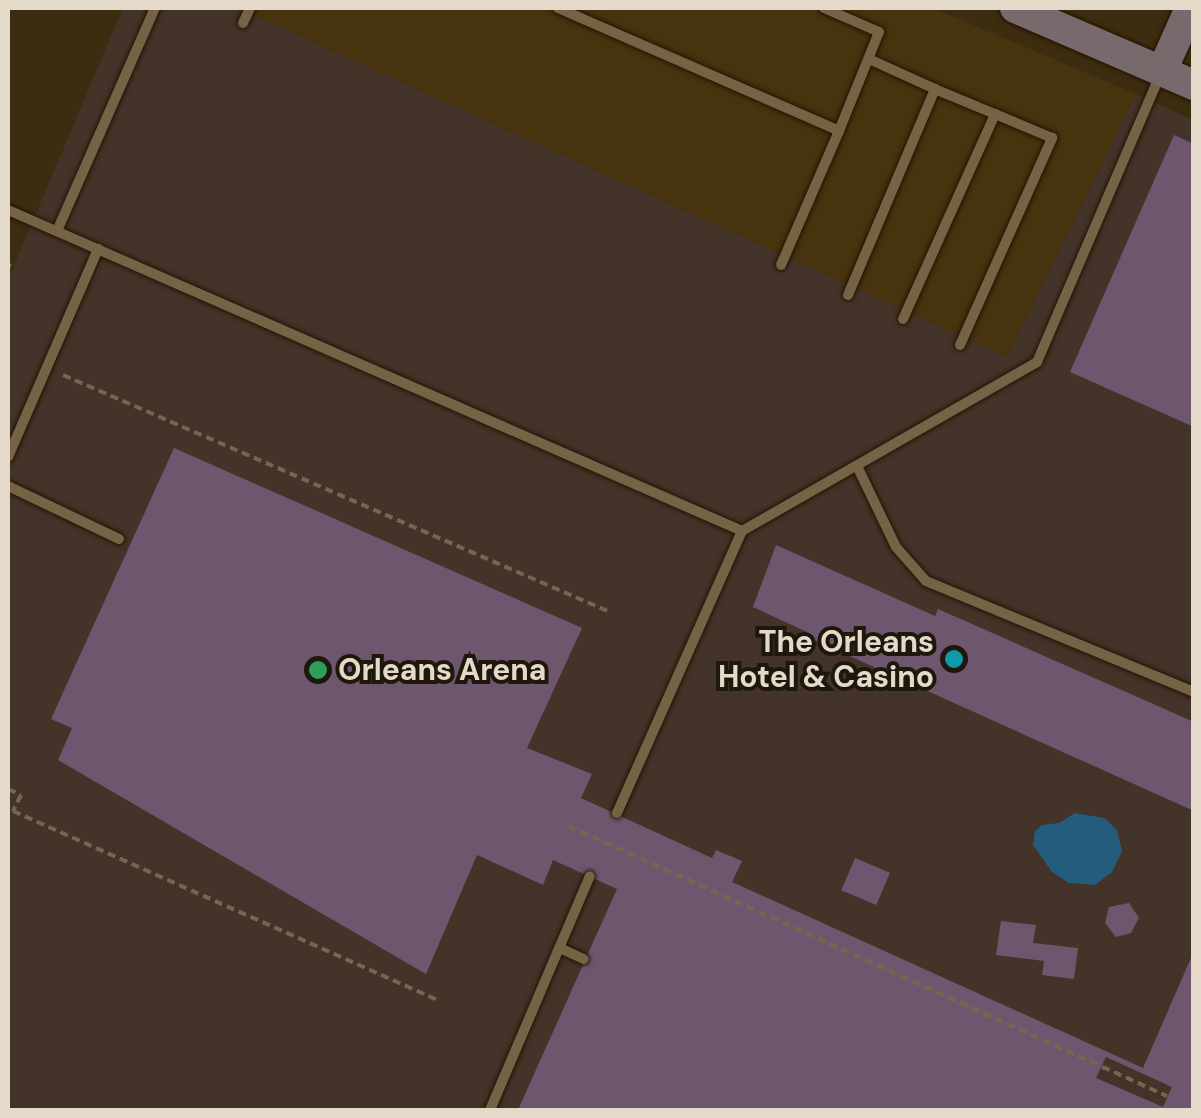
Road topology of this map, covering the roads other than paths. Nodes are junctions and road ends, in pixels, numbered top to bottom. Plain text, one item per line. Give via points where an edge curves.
1 (155, 8) edge
2 (250, 8) edge
3 (558, 8) edge
4 (824, 8) edge
5 (1017, 8) edge
6 (1190, 8) edge
7 (243, 23) dead end
8 (868, 58) junction
9 (1162, 71) junction
10 (1194, 85) edge
11 (935, 89) junction
12 (995, 114) junction
13 (839, 131) junction
14 (8, 210) edge
15 (57, 232) junction
16 (98, 249) junction
17 (781, 265) dead end
18 (848, 295) dead end
19 (903, 319) dead end
20 (960, 345) dead end
21 (8, 457) edge
22 (857, 466) junction
23 (8, 486) edge
24 (742, 531) junction
25 (119, 539) dead end
26 (1194, 692) edge
27 (617, 813) dead end
28 (590, 876) dead end
29 (560, 948) junction
30 (584, 959) dead end
31 (490, 1110) edge

1 - 15 lane
2 - 7 lane
3 - 13 lane
4 - 8 lane via 879,32
5 - 9 main road
6 - 9 main road
8 - 11 lane
8 - 13 lane
9 - 10 main road
9 - 22 lane via 1037,362
11 - 12 lane
11 - 18 lane
12 - 19 lane
12 - 20 lane via 1052,138
13 - 17 lane
14 - 15 lane
15 - 16 lane
16 - 21 lane
16 - 24 lane
22 - 24 lane
22 - 26 lane via 896,547 926,580
23 - 25 lane
24 - 27 lane
28 - 29 lane
29 - 30 lane
29 - 31 lane

